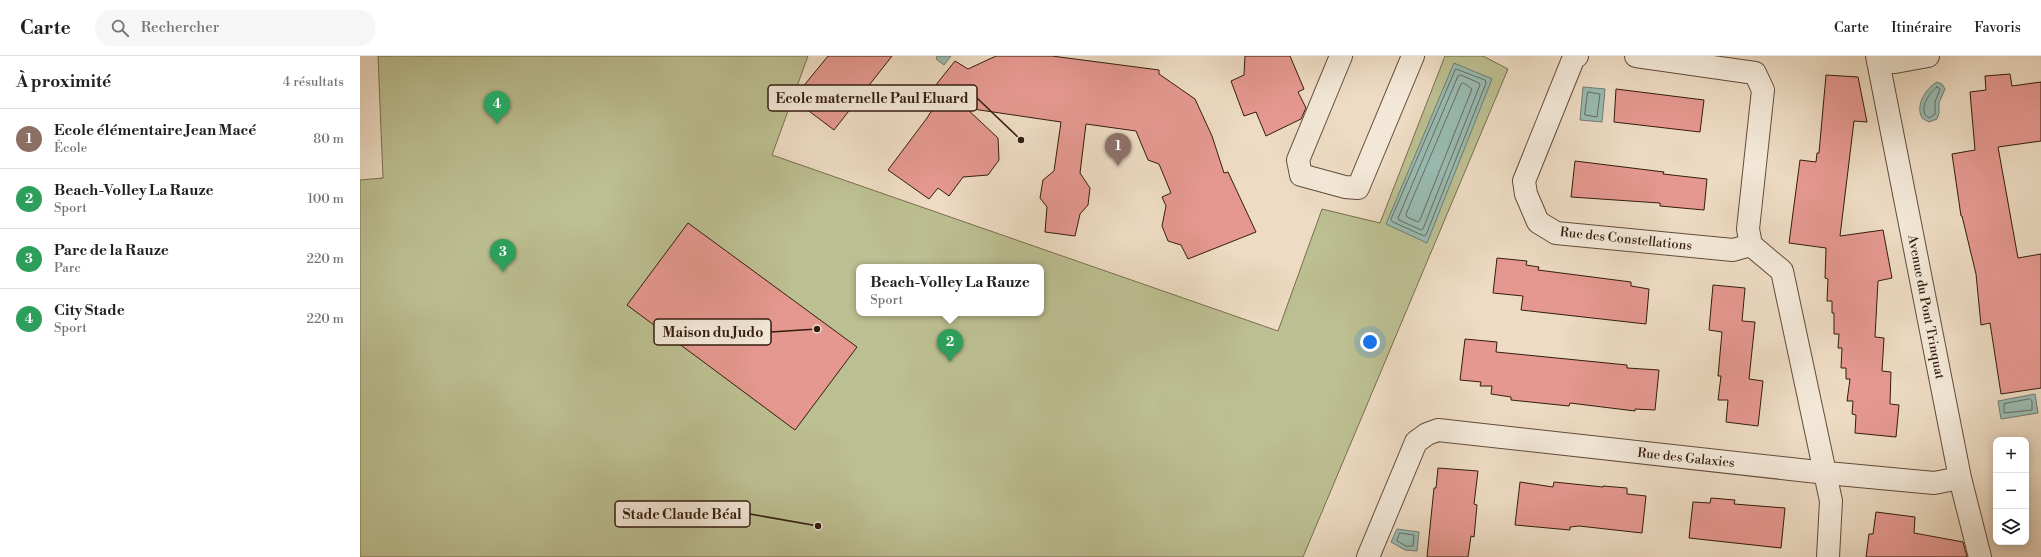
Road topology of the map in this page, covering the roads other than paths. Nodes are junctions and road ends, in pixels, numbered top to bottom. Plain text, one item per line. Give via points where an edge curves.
1 (1341, 56) edge
2 (1413, 56) edge
3 (1577, 56) edge
4 (1636, 56) edge
5 (1928, 56) edge
6 (1878, 59) edge
7 (1751, 245) junction
8 (1827, 474) junction
9 (1960, 478) junction
10 (1368, 557) edge
11 (1828, 557) edge
12 (1980, 557) edge

1 - 2 street via 1298,160 1301,175 1344,187 1358,188
3 - 7 street, Rue des Constellations via 1574,57 1524,182 1526,194 1538,222 1556,233 1733,250
4 - 7 street via 1755,73 1763,90 1748,228
5 - 6 street via 1895,62
6 - 9 street, Avenue du Pont Trinquat
7 - 8 street via 1782,271
8 - 9 street, Rue des Galaxies via 1934,482
8 - 10 street, Rue des Galaxies via 1438,430 1416,442
8 - 11 street via 1831,501
9 - 12 street, Avenue du Pont Trinquat

